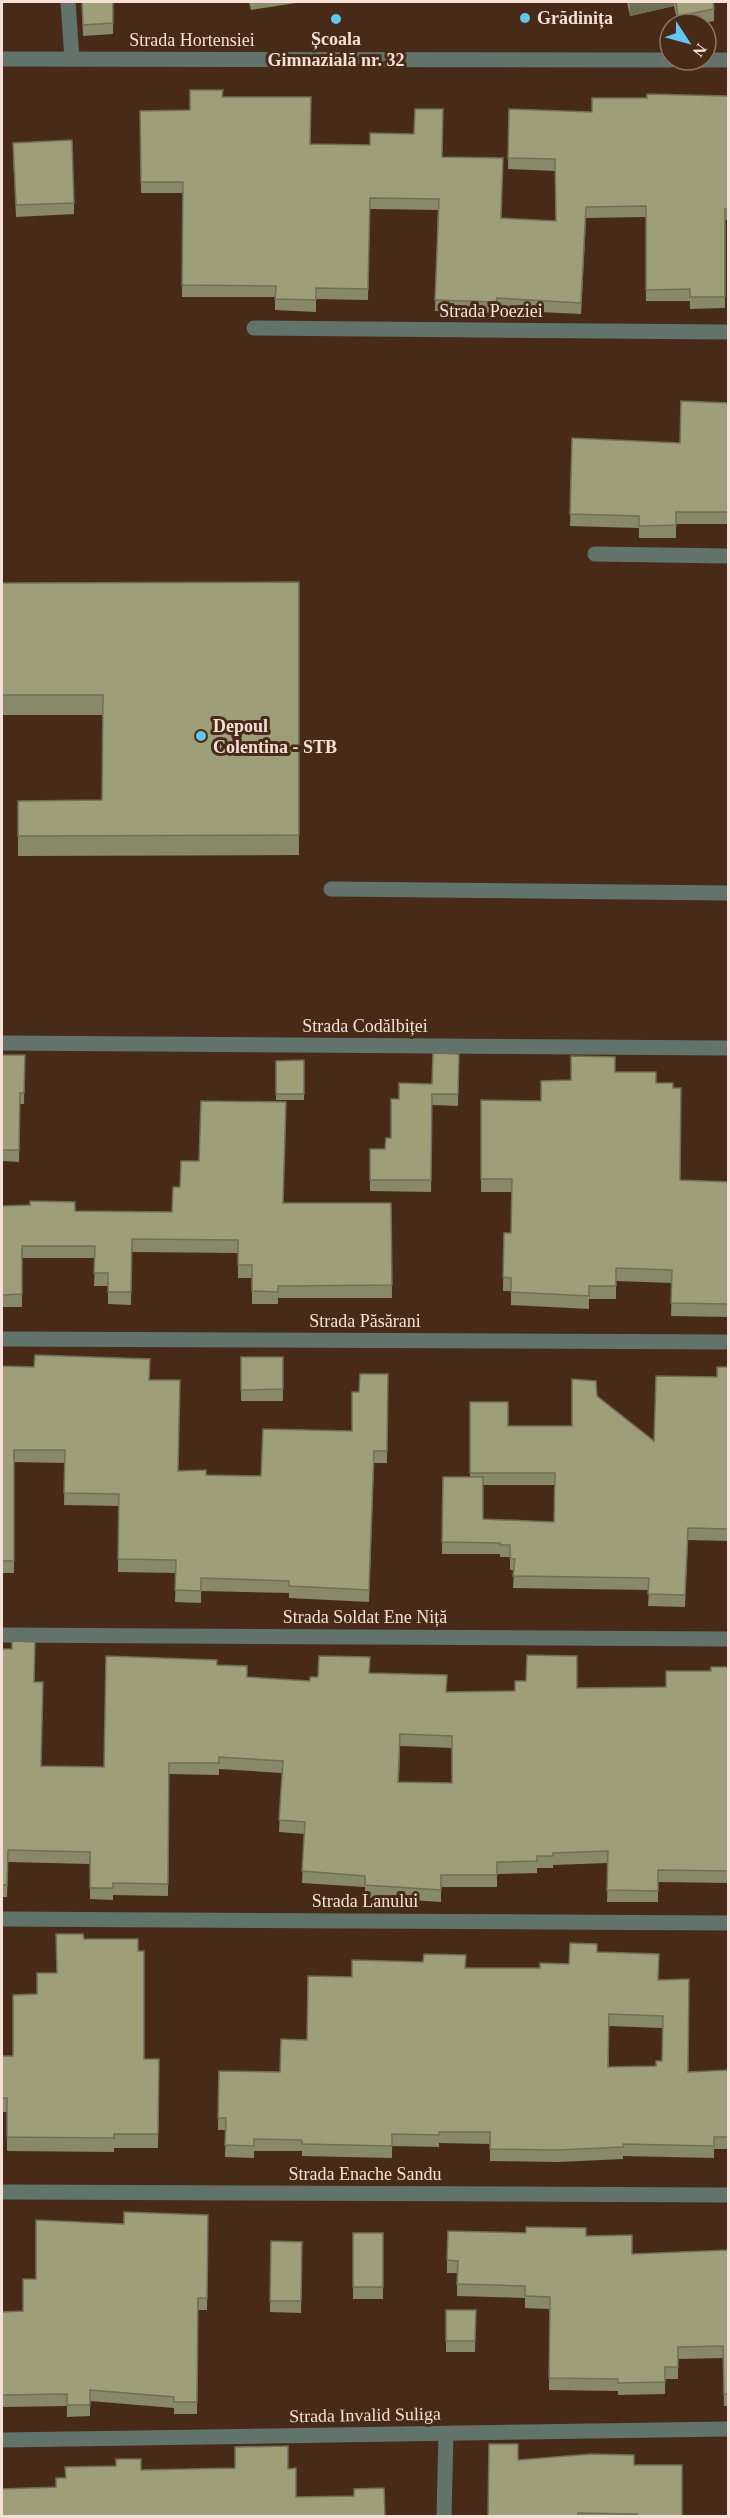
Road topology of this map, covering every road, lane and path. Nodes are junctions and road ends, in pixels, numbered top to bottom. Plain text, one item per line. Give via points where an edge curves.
1 (68, 2) edge
2 (2, 59) edge
3 (72, 59) junction
4 (658, 60) edge
5 (254, 328) dead end
6 (729, 332) edge
7 (595, 554) dead end
8 (729, 556) edge
9 (331, 889) dead end
10 (729, 892) edge
11 (2, 1043) edge
12 (729, 1048) edge
13 (2, 1338) edge
14 (729, 1342) edge
15 (2, 1635) edge
16 (729, 1639) edge
17 (2, 1919) edge
18 (729, 1923) edge
19 (2, 2192) edge
20 (729, 2195) edge
21 (729, 2429) edge
22 (446, 2434) junction
23 (2, 2440) edge
24 (444, 2517) edge

1 - 3 street
2 - 3 street, Strada Hortensiei
3 - 4 street, Strada Hortensiei
5 - 6 street, Strada Poeziei
7 - 8 street
9 - 10 street
11 - 12 street, Strada Codălbiței
13 - 14 street, Strada Păsărani
15 - 16 street, Strada Soldat Ene Niță
17 - 18 street, Strada Lanului
19 - 20 street, Strada Enache Sandu
21 - 22 street, Strada Invalid Suliga
22 - 23 street, Strada Invalid Suliga
22 - 24 street

